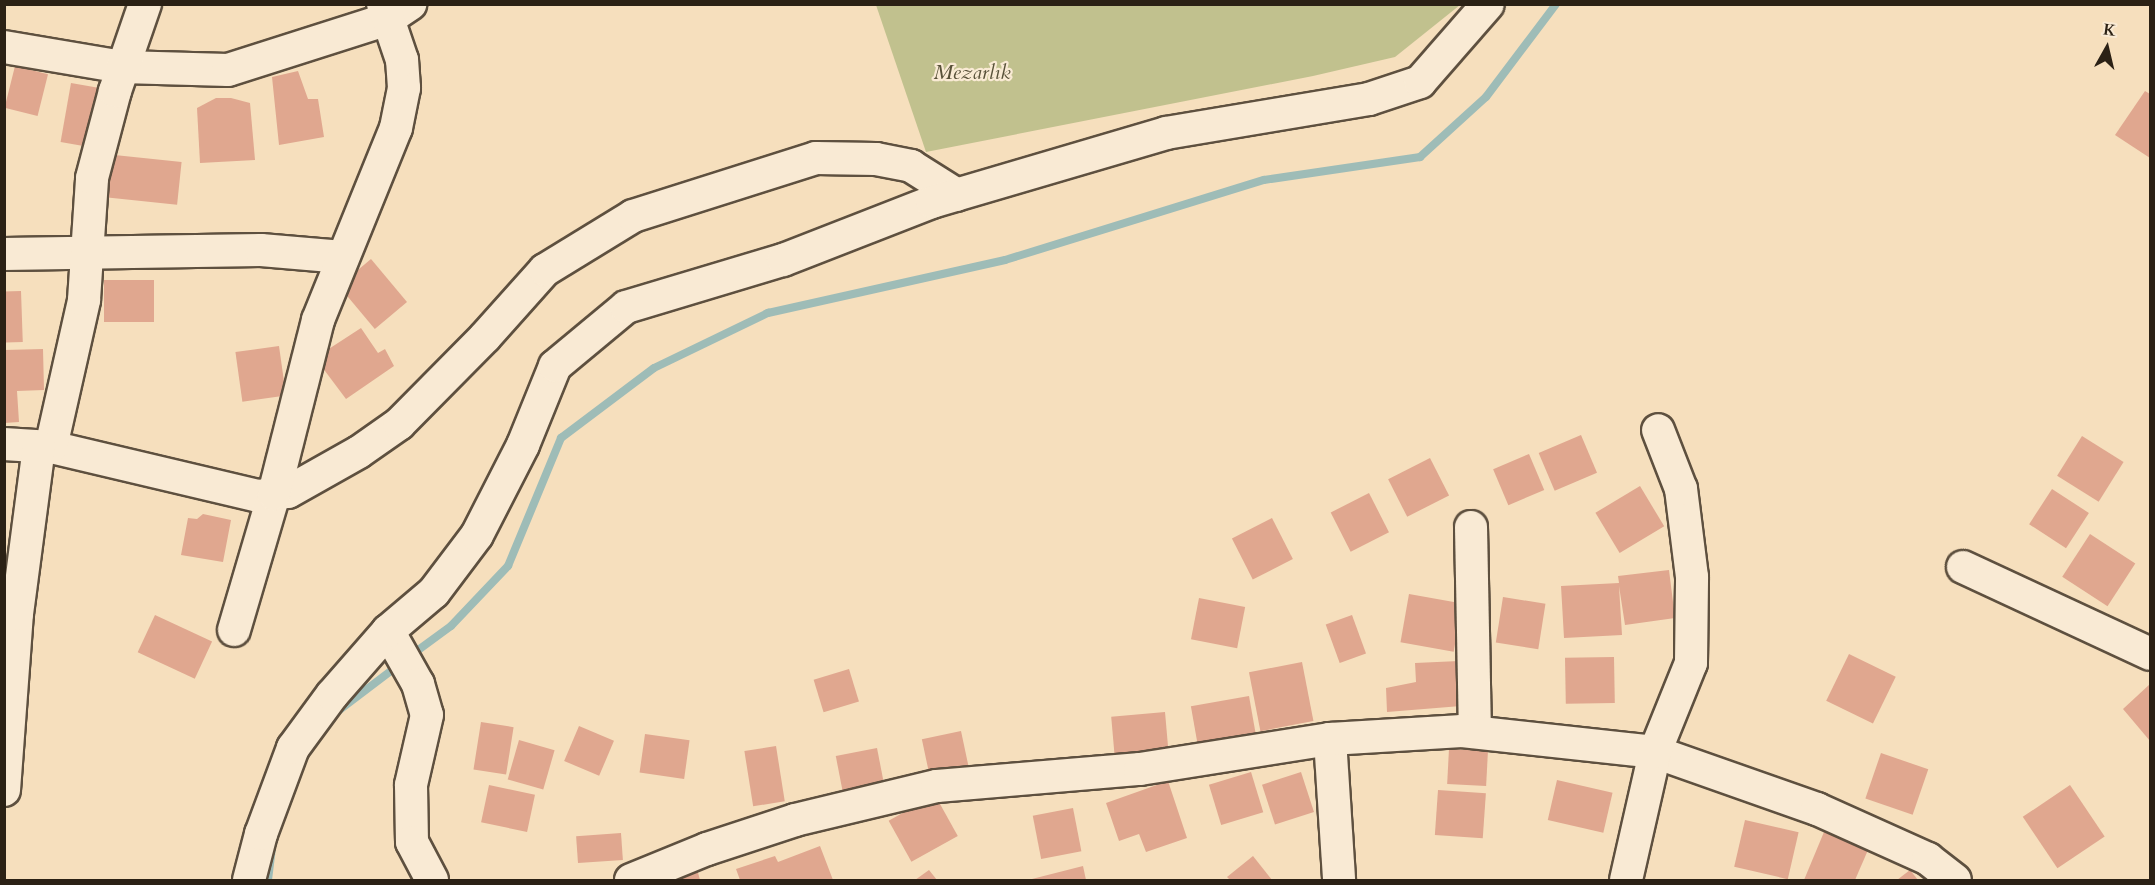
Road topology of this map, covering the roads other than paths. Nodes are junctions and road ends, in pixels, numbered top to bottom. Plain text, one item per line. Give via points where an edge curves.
1 (145, 4) edge
2 (1488, 4) edge
3 (394, 9) edge
4 (4, 47) edge
5 (123, 67) junction
6 (957, 195) junction
7 (4, 254) edge
8 (87, 254) junction
9 (343, 257) junction
10 (1658, 430) dead end
11 (4, 444) edge
12 (45, 447) junction
13 (274, 494) junction
14 (1471, 526) dead end
15 (1963, 567) dead end
16 (234, 630) dead end
17 (392, 638) junction
18 (2151, 654) edge
19 (9, 662) edge
20 (1475, 732) junction
21 (1330, 740) junction
22 (1654, 752) junction
23 (4, 790) edge
24 (249, 880) edge
25 (432, 880) edge
26 (631, 880) edge
27 (1339, 880) edge
28 (1626, 880) edge
29 (1955, 880) edge

1 - 5 street
2 - 6 street via 1420,82 1369,99 1166,133
3 - 5 street via 228,70
3 - 9 street via 404,88 396,128
4 - 5 street
5 - 8 street via 92,178
6 - 13 street via 911,165 876,159 816,158 633,216 545,270 399,424 360,452 288,492
6 - 17 street via 783,260 626,307 555,366 523,445 477,535 434,592
7 - 8 street
8 - 9 street via 261,249
8 - 12 street via 84,300
9 - 13 street via 318,320
10 - 22 street via 1681,489 1692,577 1691,663
11 - 12 street
12 - 13 street via 258,496
12 - 19 street
13 - 16 street
14 - 20 street
15 - 18 street
17 - 24 street via 332,695 293,748 261,834
17 - 25 street via 418,684 427,715 411,785 412,842
19 - 23 street
20 - 21 street
20 - 22 street
21 - 26 street via 1140,769 937,786 795,820 706,849
21 - 27 street
22 - 28 street
22 - 29 street via 1817,809 1928,859

